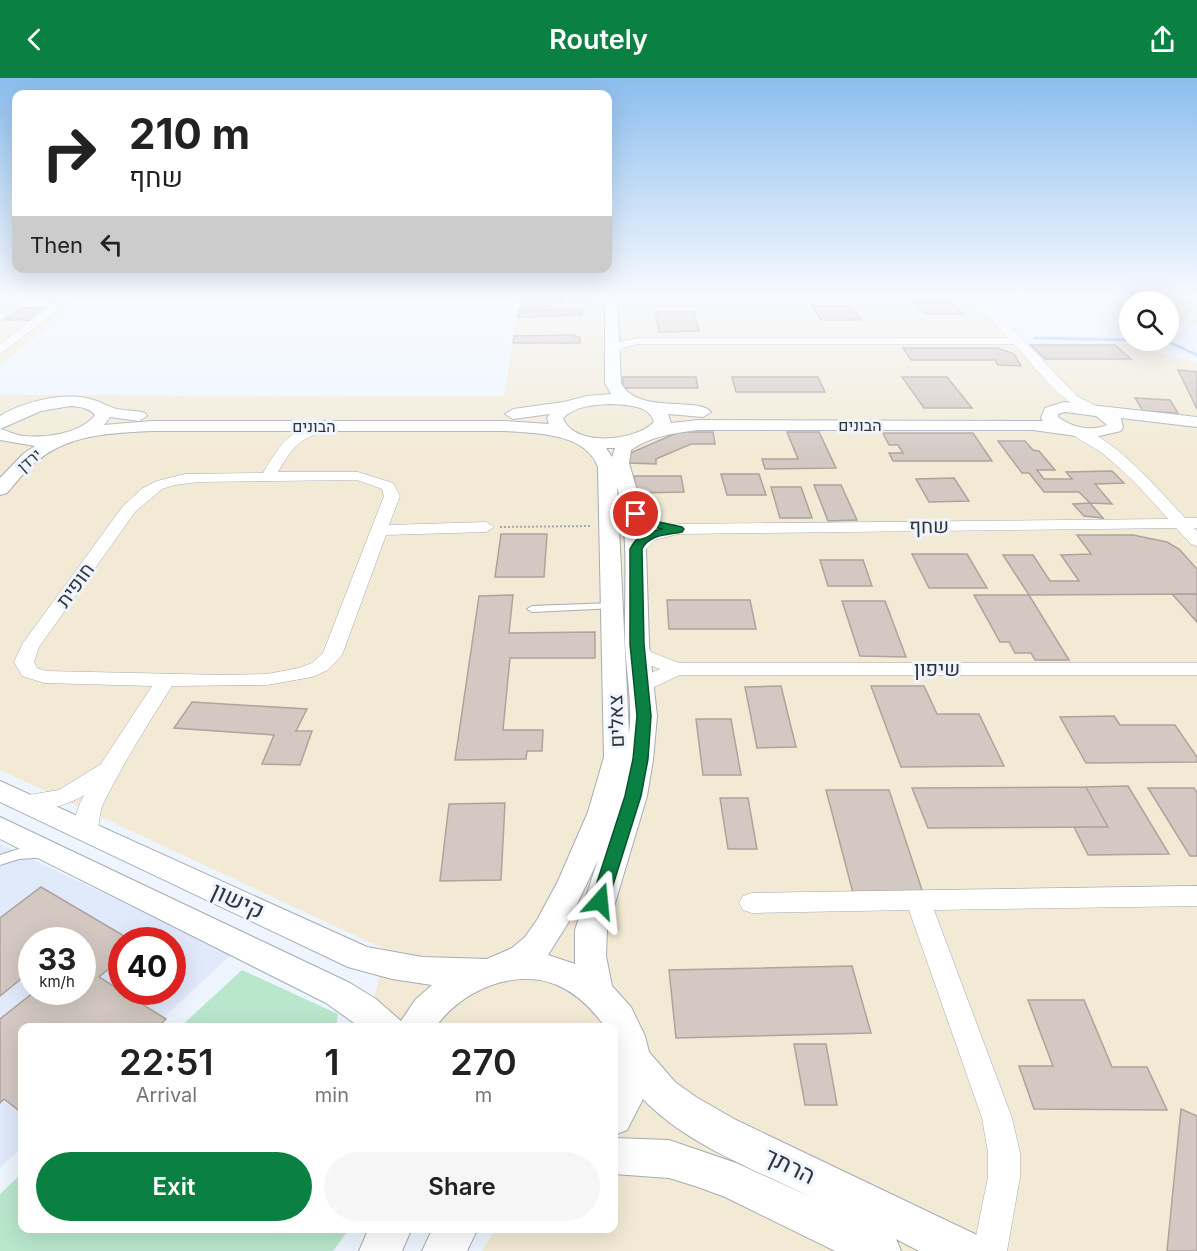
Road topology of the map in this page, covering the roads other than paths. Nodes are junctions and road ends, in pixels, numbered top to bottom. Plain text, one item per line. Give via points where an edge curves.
1 (613, 351) edge
2 (1028, 351) edge
3 (597, 353) dead end
4 (1051, 376) junction
5 (635, 402) junction
6 (575, 404) junction
7 (652, 408) junction
8 (26, 409) junction
9 (101, 410) junction
10 (1053, 410) junction
11 (1094, 410) junction
12 (0, 414) edge
13 (1197, 422) edge
14 (269, 426) junction
15 (333, 426) junction
16 (1071, 429) junction
17 (1111, 429) junction
18 (1197, 429) edge
19 (559, 430) junction
20 (1, 431) edge
21 (66, 437) junction
22 (644, 437) junction
23 (291, 438) junction
24 (586, 441) junction
25 (2, 456) dead end
26 (1117, 459) junction
27 (268, 477) junction
28 (0, 489) edge
29 (632, 508) junction
30 (1180, 523) junction
31 (1197, 523) edge
32 (486, 527) road end
33 (678, 529) junction
34 (380, 530) junction
35 (1197, 541) edge
36 (636, 549) junction
37 (612, 606) junction
38 (532, 609) dead end
39 (637, 644) junction
40 (677, 669) junction
41 (1197, 669) edge
42 (165, 680) junction
43 (644, 716) junction
44 (109, 769) junction
45 (12, 797) edge
46 (0, 826) edge
47 (86, 831) junction
48 (57, 854) junction
49 (0, 860) edge
50 (1197, 896) edge
51 (918, 900) junction
52 (752, 903) dead end
53 (492, 971) junction
54 (596, 990) junction
55 (381, 1023) edge
56 (418, 1023) edge
57 (632, 1059) junction
58 (618, 1112) edge
59 (618, 1156) edge
60 (389, 1233) edge
61 (455, 1233) edge
62 (380, 1251) edge
63 (443, 1251) edge
64 (880, 1251) edge
65 (964, 1251) edge
66 (990, 1251) edge

1 - 5 street via 615,388
2 - 4 street
3 - 6 street via 598,392
4 - 10 street via 1058,402
4 - 11 street via 1072,399
5 - 6 street, הבונים via 609,399
5 - 7 street, הבונים
6 - 9 street, הבונים via 543,412 495,414 141,416
6 - 19 street via 555,418
7 - 10 street, הבונים via 691,412 944,415
7 - 22 street via 663,423
8 - 9 street, הבונים via 72,402
8 - 12 street
8 - 20 street via 9,416
9 - 21 street via 99,422
10 - 11 street, הבונים
10 - 16 street via 1049,418
11 - 13 street
11 - 17 street via 1112,418 1116,424
14 - 15 street, הבונים
14 - 21 street, הבונים via 152,426
14 - 23 street via 286,431
15 - 19 street, הבונים via 506,426
15 - 23 street
16 - 17 street, הבונים
16 - 22 street, הבונים via 1033,425 698,425
16 - 26 street
17 - 18 street via 1137,424
17 - 26 street
19 - 24 street, הבונים
20 - 21 street via 30,441
20 - 25 street, ירדן via 6,446
21 - 28 street, ירדן via 35,453
22 - 24 street, הבונים via 602,443
22 - 29 street, צאלים via 623,448 620,457
23 - 27 street
24 - 37 street, צאלים via 602,453 607,467
26 - 30 street
27 - 34 street, חופית via 358,476 388,486 392,496
27 - 42 street, חופית via 176,480 144,493 129,508 30,647 24,662 29,672 44,677
29 - 33 street, שחף via 646,522
29 - 36 street, צאלים
30 - 31 street, שחף
30 - 33 street, שחף
30 - 35 street
32 - 34 street
33 - 36 street, שחף via 649,536
34 - 42 street, חופית via 332,655 319,667 270,678
36 - 39 street, צאלים
37 - 38 lane
37 - 53 street, צאלים via 617,757 608,799 586,856 536,948
39 - 40 street, שיפון via 643,656
39 - 43 street, צאלים
40 - 41 street, שיפון
40 - 43 street, שיפון via 642,686
42 - 44 street
43 - 54 street, צאלים via 633,796 591,930 590,956
44 - 45 street via 65,797
44 - 47 street via 88,810
45 - 47 street, קישון
46 - 48 street, קישון
47 - 53 street, קישון via 360,958 427,973
48 - 49 lane
48 - 55 street, קישון via 338,993
50 - 51 street
51 - 52 street
51 - 66 street via 997,1118 1004,1177
53 - 54 street, קישון via 533,967 566,974
53 - 56 street, צאלים via 460,983 439,998
54 - 57 street via 622,1020
57 - 58 street via 630,1083
57 - 65 street, הרתך via 653,1086 690,1115
59 - 64 street, הרתך via 669,1159 698,1168 736,1182
60 - 62 street
61 - 63 street

